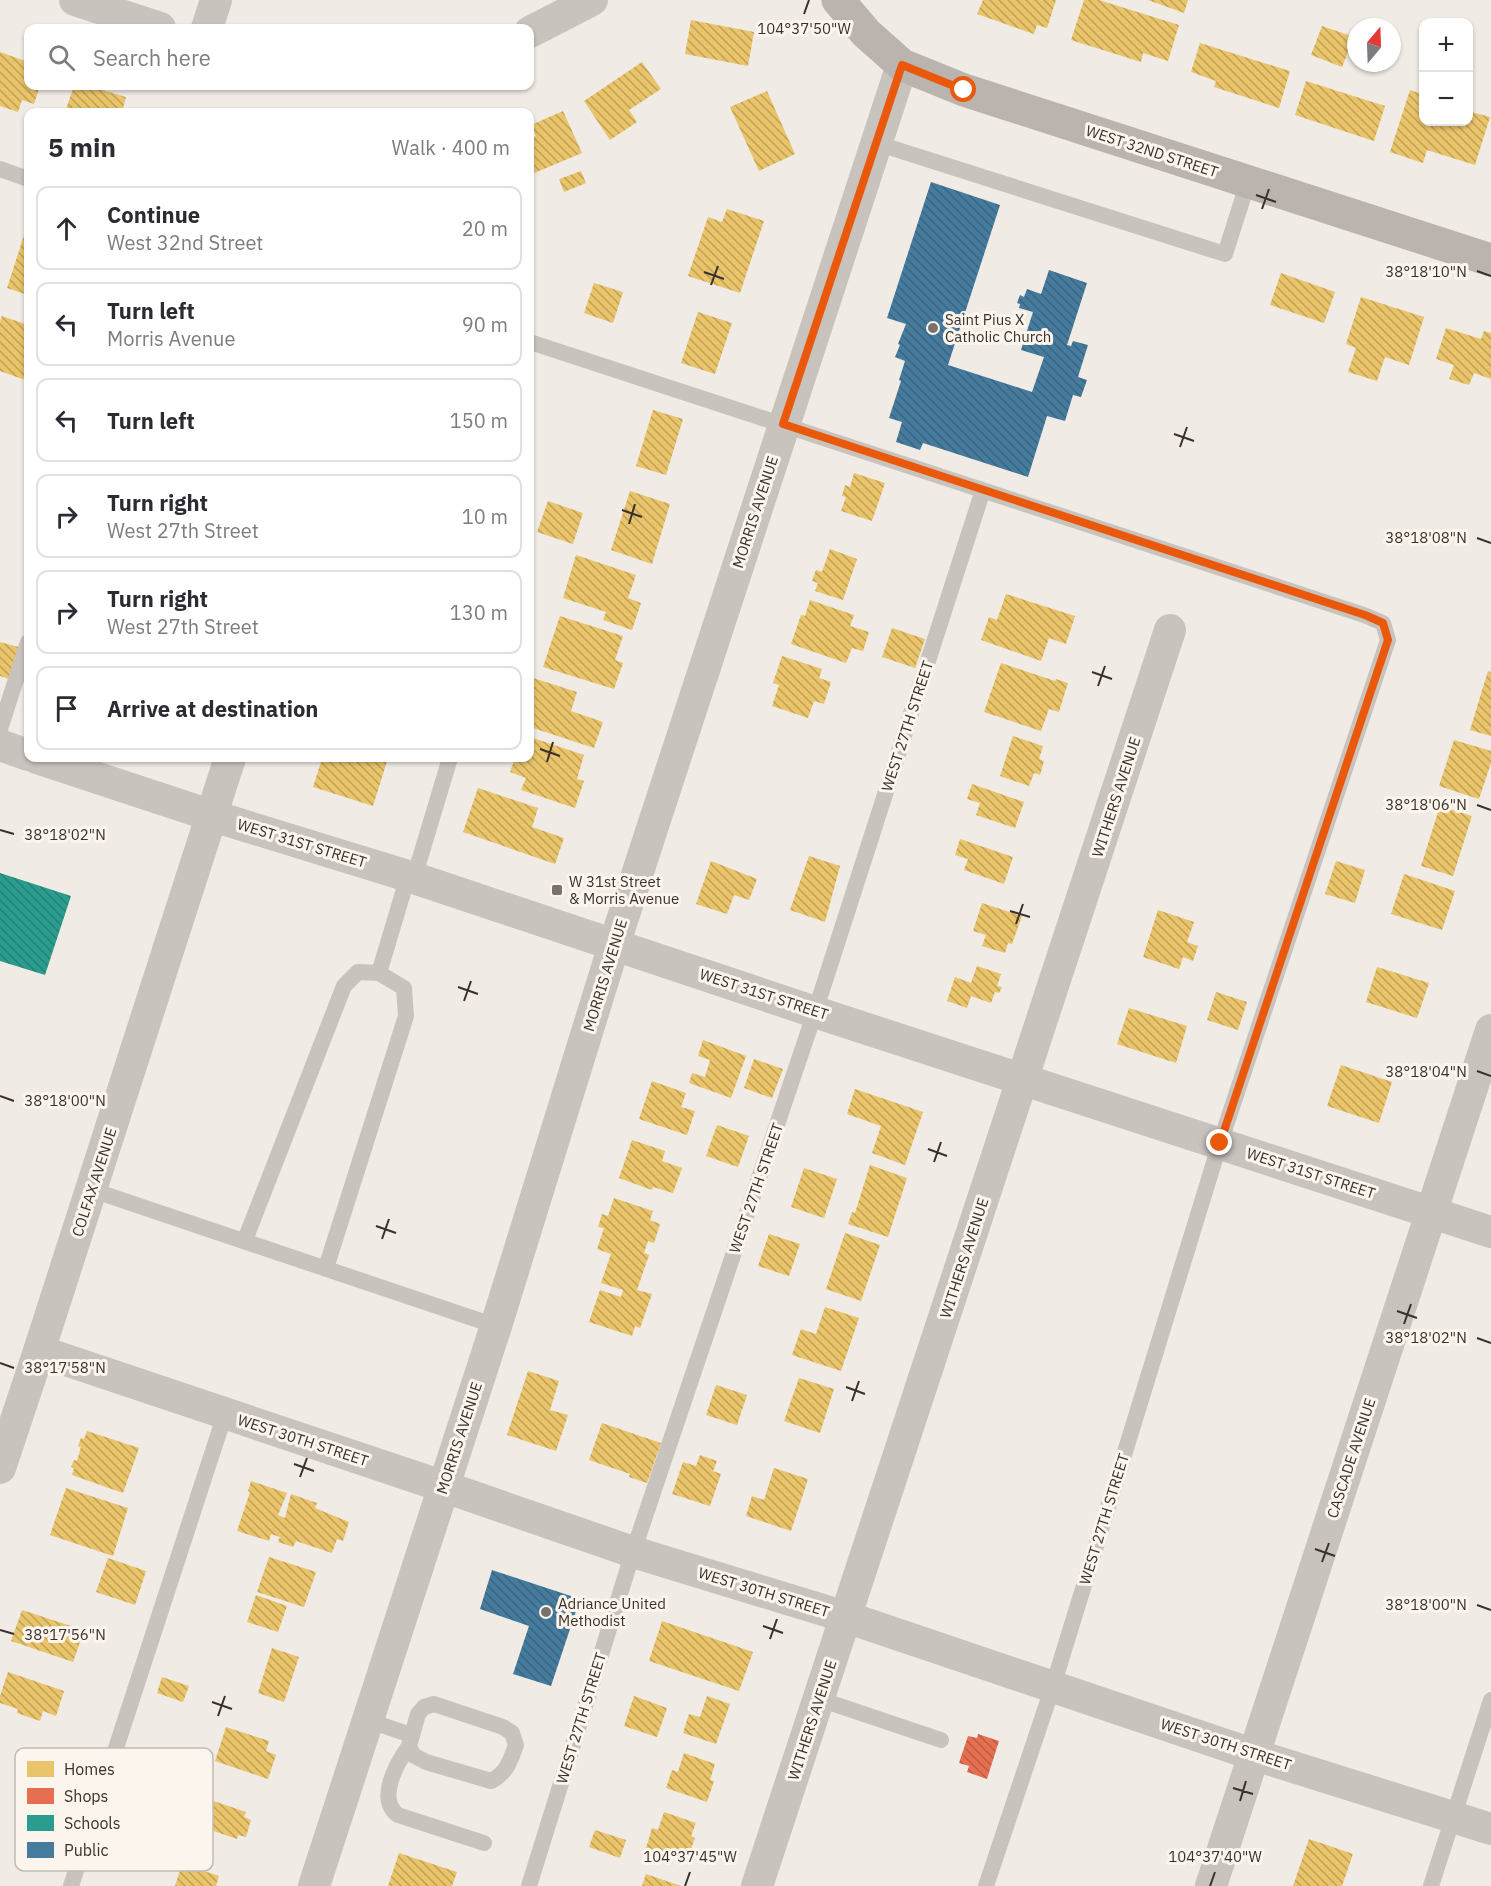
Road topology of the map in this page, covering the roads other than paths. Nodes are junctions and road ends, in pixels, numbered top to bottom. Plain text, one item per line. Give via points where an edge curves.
1 (75, 0) edge
2 (216, 0) edge
3 (592, 0) edge
4 (838, 0) edge
5 (148, 24) edge
6 (208, 24) edge
7 (534, 30) edge
8 (902, 65) junction
9 (876, 143) junction
10 (0, 169) edge
11 (24, 177) edge
12 (1248, 182) junction
13 (1491, 260) edge
14 (534, 343) edge
15 (783, 424) junction
16 (983, 490) junction
17 (1170, 630) dead end
18 (24, 654) edge
19 (0, 729) edge
20 (0, 745) edge
21 (24, 754) edge
22 (48, 762) edge
23 (229, 762) edge
24 (449, 762) edge
25 (213, 816) junction
26 (411, 877) junction
27 (614, 945) junction
28 (379, 973) junction
29 (815, 1012) junction
30 (1491, 1030) edge
31 (1023, 1079) junction
32 (1220, 1143) junction
33 (92, 1190) junction
34 (1430, 1212) junction
35 (1491, 1232) edge
36 (245, 1240) junction
37 (326, 1269) junction
38 (496, 1326) junction
39 (39, 1351) junction
40 (225, 1414) junction
41 (0, 1468) edge
42 (442, 1486) junction
43 (633, 1552) junction
44 (846, 1617) junction
45 (1053, 1686) junction
46 (819, 1699) junction
47 (1491, 1700) edge
48 (367, 1720) junction
49 (410, 1740) junction
50 (941, 1740) dead end
51 (116, 1748) edge
52 (1255, 1755) junction
53 (1453, 1816) junction
54 (1491, 1829) edge
55 (484, 1843) dead end
56 (76, 1871) edge
57 (71, 1886) edge
58 (314, 1886) edge
59 (529, 1886) edge
60 (757, 1886) edge
61 (986, 1886) edge
62 (1211, 1886) edge
63 (1431, 1886) edge

1 - 5 street
2 - 6 street
3 - 7 street
4 - 8 street, WEST 32ND STREET via 866,33
8 - 9 street, MORRIS AVENUE
8 - 12 street, WEST 32ND STREET via 964,90
9 - 12 lane via 1225,254
9 - 15 street, MORRIS AVENUE
10 - 11 lane
12 - 13 street, WEST 32ND STREET
14 - 15 lane
15 - 16 lane
15 - 27 street, MORRIS AVENUE
16 - 29 lane, WEST 27TH STREET
16 - 32 lane, WEST 27TH STREET via 1383,623 1388,640
17 - 31 street, WITHERS AVENUE
18 - 19 lane
20 - 21 street
22 - 25 street, WEST 31ST STREET
23 - 25 street, COLFAX AVENUE
24 - 26 lane
25 - 26 street, WEST 31ST STREET
25 - 33 street, COLFAX AVENUE
26 - 27 street, WEST 31ST STREET
26 - 28 lane
27 - 29 street, WEST 31ST STREET
27 - 38 street, MORRIS AVENUE
28 - 36 lane via 358,972 344,986
28 - 37 lane via 404,988 406,1016
29 - 31 street, WEST 31ST STREET
29 - 43 lane, WEST 27TH STREET
30 - 34 street, CASCADE AVENUE
31 - 32 street, WEST 31ST STREET
31 - 44 street, WITHERS AVENUE
32 - 34 street, WEST 31ST STREET
32 - 45 lane, WEST 27TH STREET
33 - 36 lane
33 - 39 street, COLFAX AVENUE
34 - 35 street, WEST 31ST STREET
34 - 52 street, CASCADE AVENUE
36 - 37 lane
37 - 38 lane
38 - 42 street, MORRIS AVENUE
39 - 40 street, WEST 30TH STREET
39 - 41 street, COLFAX AVENUE
40 - 42 street, WEST 30TH STREET
40 - 51 lane
42 - 43 street, WEST 30TH STREET
42 - 48 street, MORRIS AVENUE
43 - 44 street, WEST 30TH STREET
43 - 59 lane, WEST 27TH STREET
44 - 45 street, WEST 30TH STREET
44 - 46 street, WITHERS AVENUE
45 - 52 street, WEST 30TH STREET
45 - 61 lane, WEST 27TH STREET
46 - 50 lane
46 - 60 street, WITHERS AVENUE
47 - 53 lane
48 - 49 lane
48 - 58 street, MORRIS AVENUE
49 - 49 lane via 413,1755 426,1762 491,1781 508,1768 516,1745 512,1733 503,1726 434,1704 418,1714
49 - 55 lane via 391,1780 388,1801 392,1810
52 - 53 street, WEST 30TH STREET
52 - 62 street, CASCADE AVENUE
53 - 54 street, WEST 30TH STREET
53 - 63 lane
56 - 57 lane

